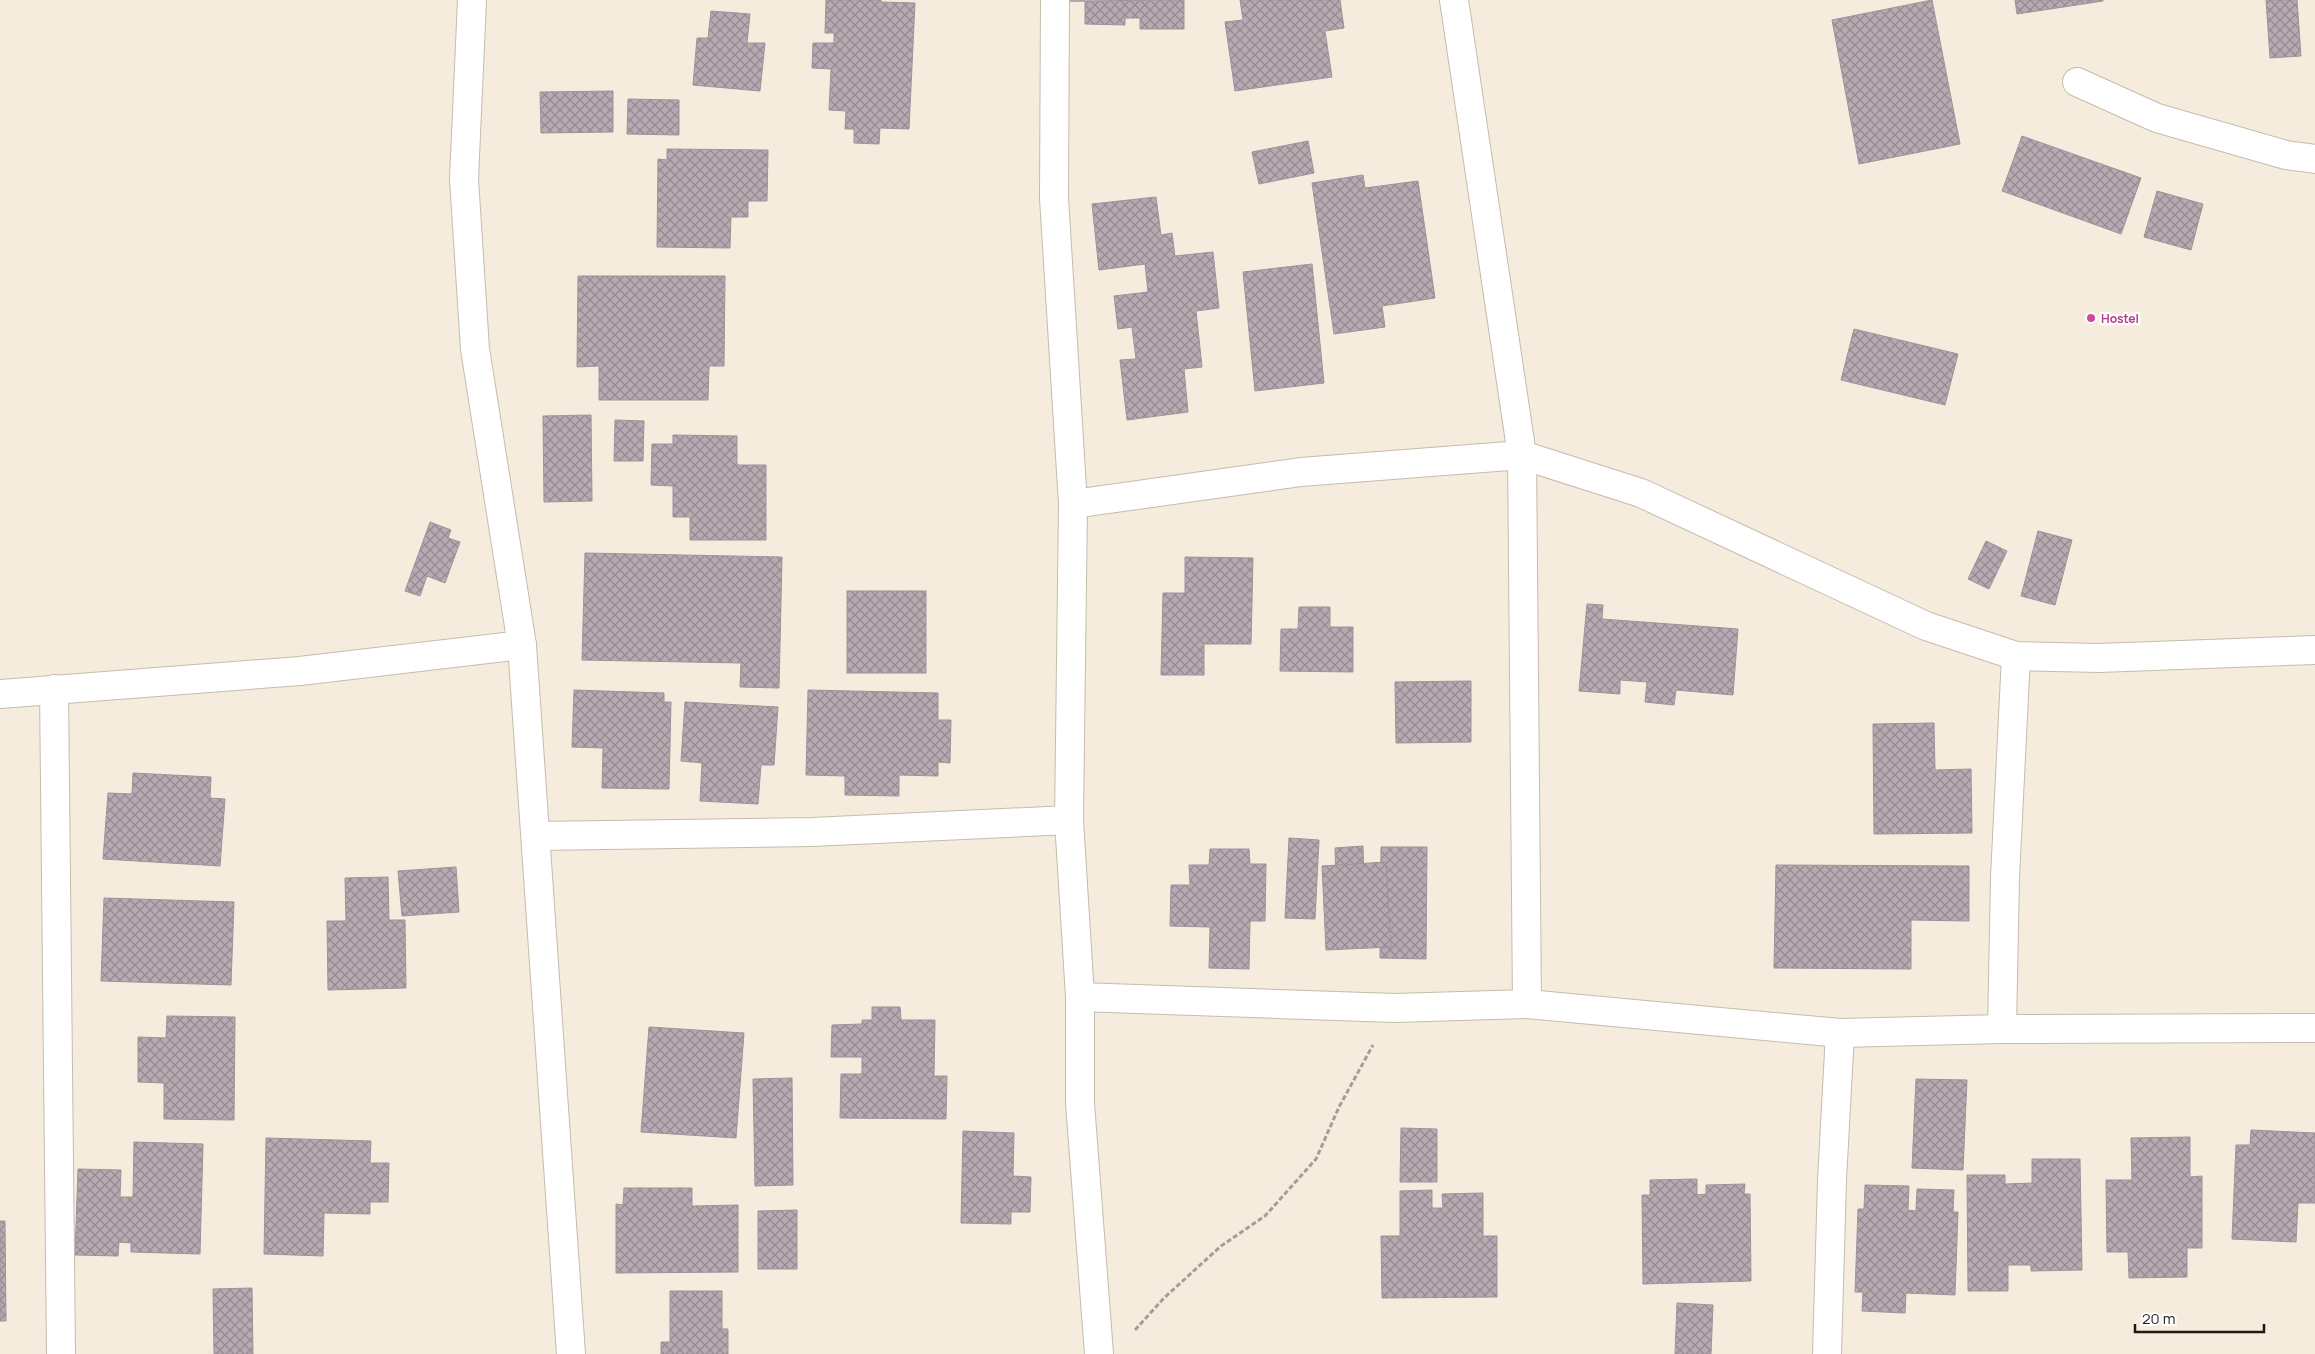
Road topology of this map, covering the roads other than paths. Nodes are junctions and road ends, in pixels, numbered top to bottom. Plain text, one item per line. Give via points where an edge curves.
1 (472, 0) edge
2 (1055, 0) edge
3 (1454, 0) edge
4 (2078, 82) dead end
5 (2315, 159) edge
6 (1522, 455) junction
7 (1073, 504) junction
8 (522, 645) junction
9 (2315, 650) edge
10 (2016, 656) junction
11 (54, 689) junction
12 (0, 694) edge
13 (1068, 820) junction
14 (536, 836) junction
15 (1080, 997) junction
16 (1527, 1004) junction
17 (2315, 1028) edge
18 (2002, 1029) junction
19 (1840, 1033) junction
20 (60, 1354) edge
21 (571, 1354) edge
22 (1099, 1354) edge
23 (1827, 1354) edge

1 - 8 street via 464,179 475,349
2 - 7 street via 1054,198
3 - 6 street
4 - 5 street via 2157,118
6 - 7 street via 1302,472
6 - 10 street via 1641,493 1926,626
6 - 16 street
7 - 13 street
8 - 11 street via 300,671
8 - 14 street
9 - 10 street via 2099,658
10 - 18 street via 2005,878
11 - 12 street
11 - 20 street
13 - 14 street via 812,832
13 - 15 street
14 - 21 street
15 - 16 street via 1395,1008
15 - 22 street via 1080,1102
16 - 19 street
17 - 18 street
18 - 19 street
19 - 23 street

